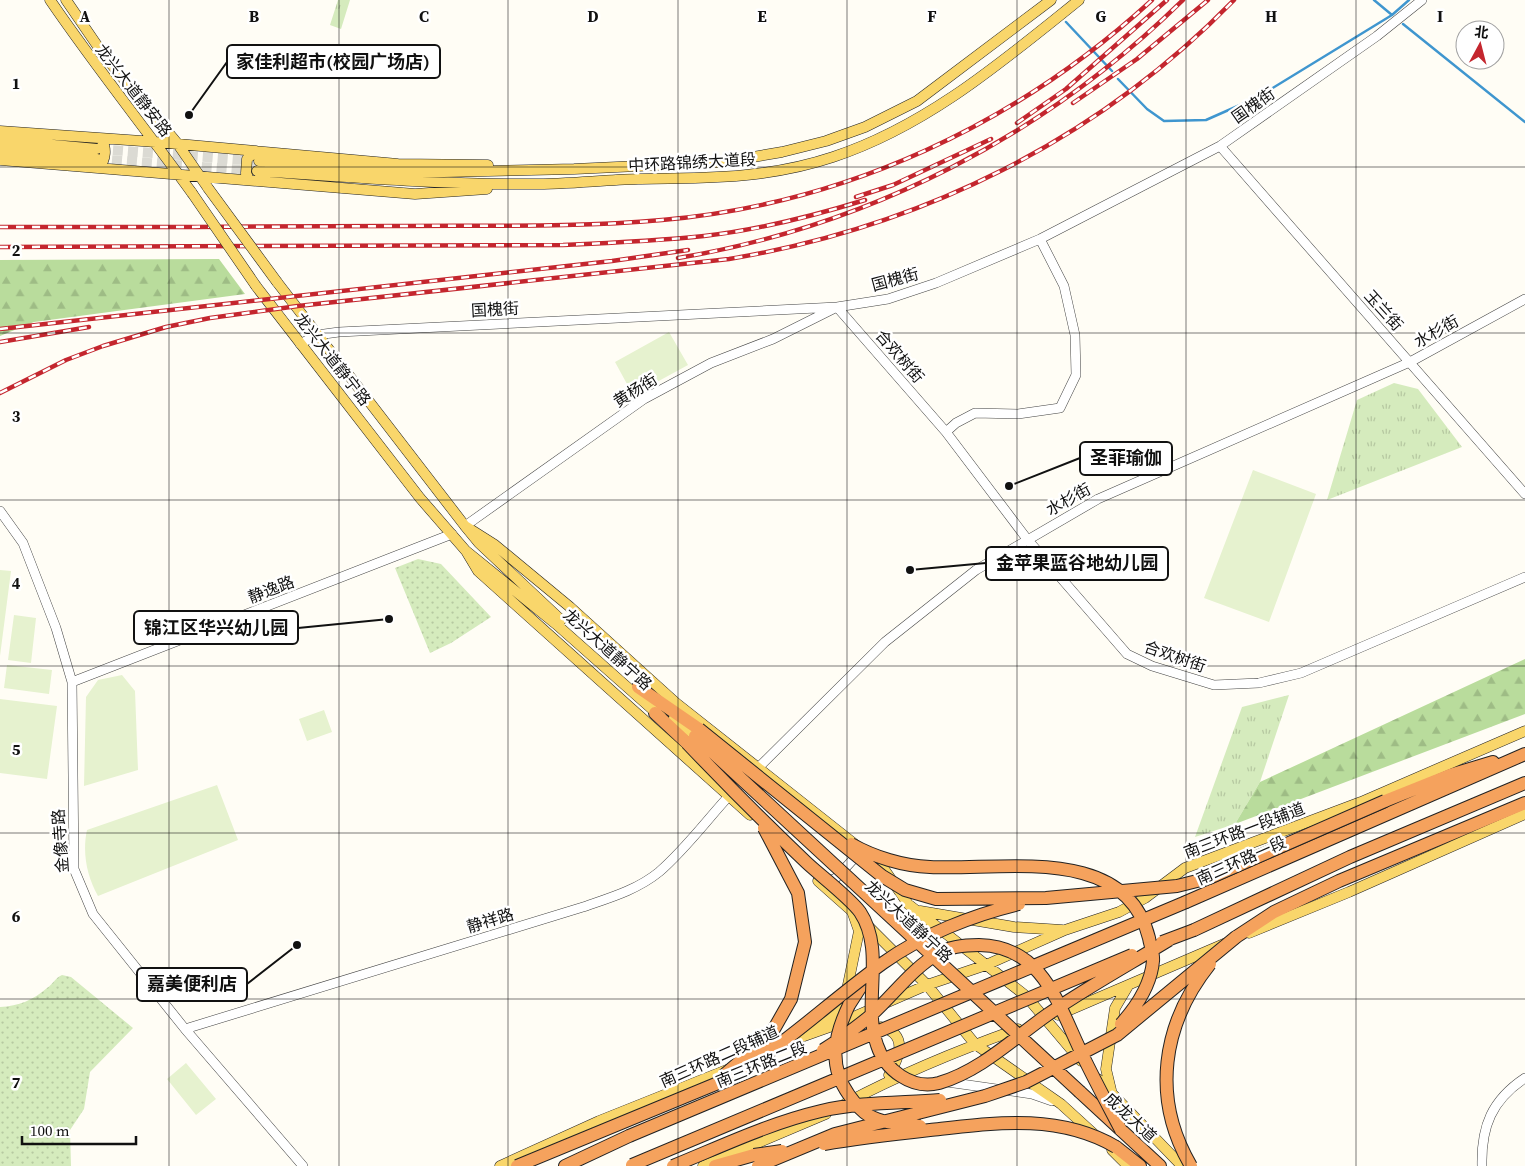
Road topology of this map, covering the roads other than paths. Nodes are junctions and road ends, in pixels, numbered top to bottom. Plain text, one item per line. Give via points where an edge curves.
1 (50, 0) edge
2 (66, 0) edge
3 (1051, 0) edge
4 (1079, 0) edge
5 (1422, 0) edge
6 (0, 131) edge
7 (0, 140) edge
8 (156, 142) junction
9 (176, 143) junction
10 (1220, 146) junction
11 (0, 150) edge
12 (98, 154) junction
13 (0, 160) edge
14 (257, 161) junction
15 (178, 174) junction
16 (198, 176) junction
17 (249, 180) junction
18 (525, 184) junction
19 (1040, 239) junction
20 (1525, 299) edge
21 (837, 307) junction
22 (317, 335) junction
23 (300, 344) junction
24 (1410, 362) junction
25 (946, 432) junction
26 (1525, 494) edge
27 (0, 511) edge
28 (465, 526) junction
29 (452, 534) junction
30 (1028, 539) junction
31 (466, 551) junction
32 (1525, 577) edge
33 (72, 682) junction
34 (638, 687) joint
35 (655, 713) joint
36 (1525, 731) edge
37 (693, 737) junction
38 (1525, 754) edge
39 (759, 766) junction
40 (1525, 783) edge
41 (729, 796) junction
42 (1525, 803) edge
43 (1525, 814) edge
44 (757, 815) junction
45 (827, 830) junction
46 (862, 850) junction
47 (813, 876) junction
48 (1046, 898) junction
49 (908, 904) junction
50 (852, 911) junction
51 (1065, 930) junction
52 (1236, 937) junction
53 (1169, 940) junction
54 (986, 966) junction
55 (868, 974) junction
56 (952, 977) joint
57 (927, 985) junction
58 (1128, 986) junction
59 (970, 994) joint
60 (1045, 1020) junction
61 (835, 1025) junction
62 (185, 1029) junction
63 (800, 1036) junction
64 (975, 1044) junction
65 (1089, 1050) junction
66 (791, 1070) junction
67 (900, 1077) junction
68 (1525, 1078) edge
69 (883, 1084) junction
70 (690, 1095) junction
71 (1077, 1095) junction
72 (985, 1096) junction
73 (1113, 1096) junction
74 (1060, 1104) junction
75 (949, 1128) junction
76 (1121, 1130) junction
77 (630, 1165) edge
78 (304, 1166) edge
79 (500, 1166) edge
80 (517, 1166) edge
81 (565, 1166) edge
82 (673, 1166) edge
83 (703, 1166) edge
84 (715, 1166) edge
85 (758, 1166) edge
86 (1128, 1166) edge
87 (1140, 1166) edge
88 (1148, 1166) edge
89 (1160, 1166) edge
90 (1182, 1166) edge
91 (1191, 1166) edge
92 (1482, 1166) edge

1 - 8 main road, 龙兴大道静安路 via 93,62
2 - 9 main road, 龙兴大道静安路 via 103,54
3 - 14 main road, 中环路锦绣大道段 via 916,101 865,127 782,152 724,162 398,173
4 - 18 main road, 中环路锦绣大道段 via 997,66 922,117 834,157 793,168 730,178
5 - 10 street, 国槐街 via 1377,36
6 - 12 main road
7 - 12 main road
8 - 9 main road
8 - 12 main road
8 - 15 main road, 龙兴大道静安路
9 - 14 main road
9 - 16 main road, 龙兴大道静安路
10 - 19 street, 国槐街
10 - 24 street, 玉兰街
11 - 12 main road
12 - 13 main road
12 - 15 main road
14 - 17 main road via 247,158
14 - 18 main road, 中环路锦绣大道段 via 415,181
15 - 16 main road
15 - 23 main road, 龙兴大道静宁路, bridge
16 - 17 main road
16 - 22 main road, 龙兴大道静宁路, bridge
17 - 18 main road via 414,194
19 - 21 street, 国槐街 via 936,283 888,299
19 - 25 street via 1064,286 1075,335 1076,375 1060,408 1018,414 975,413
20 - 24 street, 水杉街
21 - 22 street, 国槐街
21 - 25 street, 合欢树街
21 - 28 street, 黄杨街 via 773,339 711,363 644,399
22 - 23 street, 国槐街
22 - 28 main road, 龙兴大道静宁路
23 - 29 main road, 龙兴大道静宁路
24 - 26 street, 玉兰街
24 - 30 street, 水杉街 via 1098,499
25 - 30 street, 合欢树街
27 - 33 street, 金像寺路 via 23,543 56,628
28 - 34 main road, 龙兴大道静宁路 via 553,613
28 - 39 main road via 518,564 676,703
29 - 31 main road, 龙兴大道静宁路
29 - 33 street, 静逸路
30 - 32 street, 合欢树街 via 1126,654 1152,666 1214,685 1259,683 1301,674
30 - 39 street, 水杉街 via 976,570 885,642
31 - 35 main road, 龙兴大道静宁路 via 556,624
31 - 41 main road via 478,571
33 - 62 street, 金像寺路 via 74,869 93,914
34 - 37 highway
35 - 37 highway
36 - 51 main road, 南三环路一段辅道 via 1361,802 1185,868 1145,898 1119,912
37 - 44 highway, bridge
37 - 45 highway, bridge
37 - 71 highway, 龙兴大道静宁路, bridge
38 - 48 highway, bridge via 1450,775 1208,878 1177,886
38 - 59 highway, 南三环路一段, bridge
39 - 41 street, 静祥路
39 - 46 main road
40 - 53 highway, bridge via 1350,857
41 - 47 main road
41 - 62 street, 静祥路 via 658,872 632,890
42 - 52 highway via 1340,881 1274,912
43 - 58 main road
44 - 53 highway, bridge via 860,912 870,937 876,1043 890,1067 909,1081 938,1083 974,1067 1083,991
44 - 70 highway, bridge via 798,893 805,942 802,964 792,998 770,1036 720,1078
45 - 48 highway, bridge via 904,890 936,899
45 - 65 highway, bridge via 858,848 892,861 928,867 1033,866 1069,870 1096,877 1123,893 1137,909 1154,960 1137,1006 1120,1025
46 - 47 street via 835,879 826,881
46 - 49 main road via 882,866
47 - 50 main road
48 - 55 highway, bridge via 994,910 948,927
49 - 51 main road via 921,912 1014,927
49 - 54 main road
50 - 57 main road
50 - 63 main road via 859,931 844,1004 837,1013
51 - 54 main road, 南三环路一段辅道
52 - 65 highway, bridge via 1117,1035
52 - 91 highway, bridge via 1209,965 1171,1036 1166,1077 1170,1113 1178,1140
53 - 77 highway, bridge
54 - 56 main road, 南三环路一段辅道
54 - 60 main road via 1026,996
55 - 70 highway, bridge via 763,1058 735,1076
55 - 75 highway, bridge via 838,1030 835,1063 842,1084 867,1114 893,1124
56 - 57 main road, 南三环路二段辅道
57 - 61 main road, 南三环路二段辅道
57 - 64 main road
58 - 60 main road
58 - 73 main road via 1115,1008 1106,1069
59 - 66 highway, 南三环路二段, bridge
60 - 64 main road
60 - 73 main road
61 - 63 main road, 南三环路二段辅道
61 - 69 main road via 862,1022 888,1028 898,1041 900,1056
62 - 78 street, 金像寺路
63 - 79 main road, 南三环路二段辅道 via 702,1082 599,1122
64 - 67 main road
64 - 74 main road
65 - 72 highway, bridge via 1026,1082
66 - 76 highway, bridge via 870,1016 924,963 940,952 958,946 999,946 1024,957 1056,995
66 - 81 highway, 南三环路二段, bridge via 629,1136
67 - 69 main road
67 - 74 street via 1032,1094
68 - 92 street via 1506,1090 1493,1112 1484,1134
69 - 83 main road via 820,1117
70 - 80 highway, bridge
71 - 76 highway, 成龙大道, bridge
71 - 88 highway, 成龙大道
72 - 82 highway, bridge via 821,1111 761,1130
72 - 85 highway, bridge via 835,1134
73 - 90 main road
74 - 86 main road
75 - 84 highway, bridge via 764,1153
75 - 87 highway, bridge via 1007,1122 1074,1128 1104,1140
76 - 89 highway, 成龙大道

